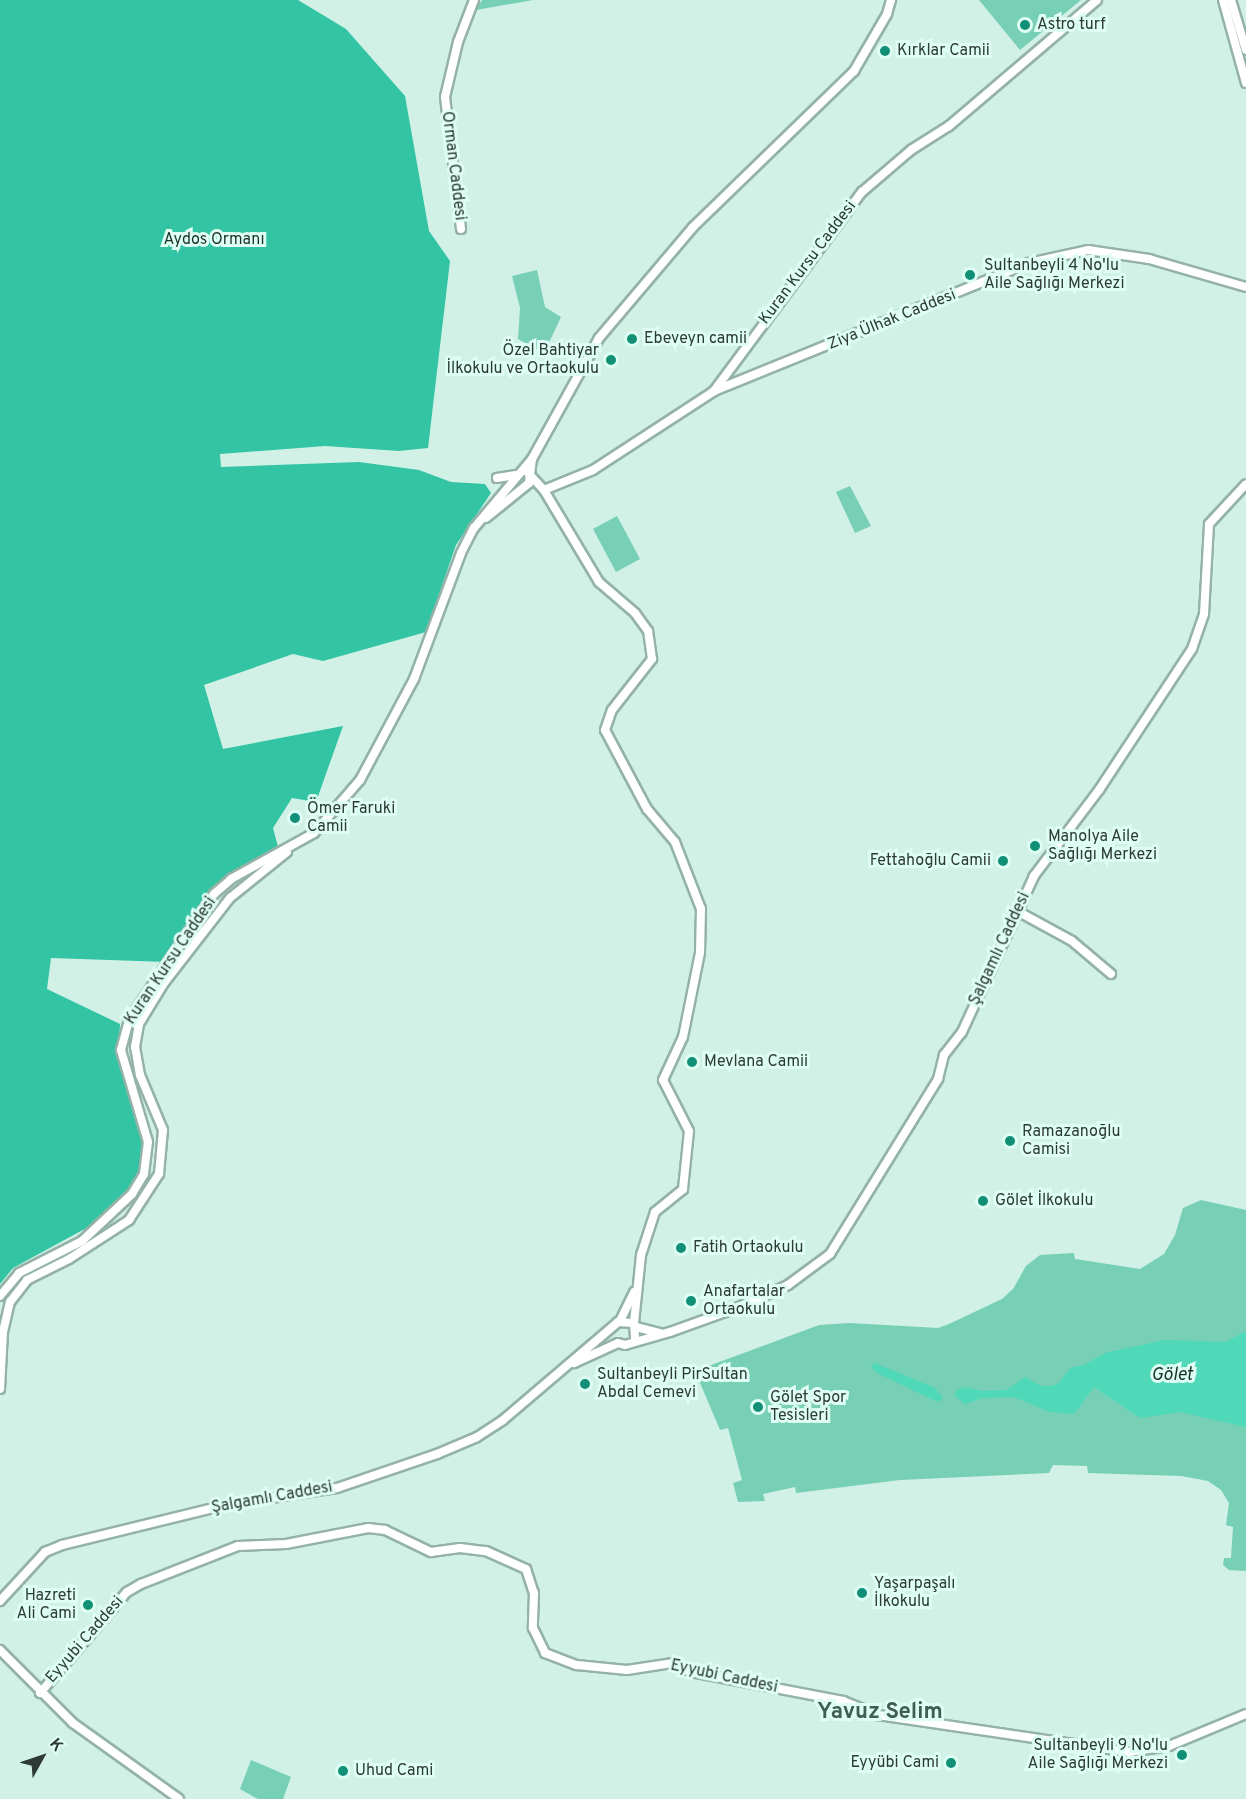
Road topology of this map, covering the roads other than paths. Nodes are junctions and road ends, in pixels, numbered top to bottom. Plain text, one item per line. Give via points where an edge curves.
1 (474, 0) edge
2 (891, 0) edge
3 (1097, 0) edge
4 (1223, 0) edge
5 (1232, 0) edge
6 (1246, 50) edge
7 (1246, 83) edge
8 (461, 229) dead end
9 (1246, 287) edge
10 (714, 391) junction
11 (532, 459) junction
12 (519, 473) junction
13 (531, 479) junction
14 (512, 481) junction
15 (1246, 484) edge
16 (544, 490) junction
17 (474, 528) junction
18 (294, 846) junction
19 (1019, 912) junction
20 (1111, 974) dead end
21 (634, 1290) junction
22 (0, 1296) edge
23 (620, 1321) junction
24 (635, 1325) junction
25 (613, 1329) junction
26 (661, 1333) junction
27 (635, 1339) junction
28 (618, 1343) junction
29 (574, 1363) junction
30 (1, 1373) edge
31 (0, 1389) edge
32 (0, 1601) edge
33 (0, 1650) edge
34 (40, 1693) junction
35 (1246, 1714) edge
36 (179, 1799) edge

1 - 8 street, Orman Caddesi via 458,42 445,98
2 - 11 main road, Kuran Kursu Caddesi via 854,71 693,227 599,338
3 - 10 street, Kuran Kursu Caddesi via 949,126 911,150 862,192
4 - 7 main road
5 - 6 main road
9 - 10 street, Ziya Ülhak Caddesi via 1149,259 1088,250 1029,263
10 - 16 street, Kuran Kursu Caddesi via 593,470
11 - 12 main road, Kuran Kursu Caddesi
11 - 13 main road, Kuran Kursu Caddesi
12 - 13 main road
12 - 14 main road, Kuran Kursu Caddesi
12 - 14 main road via 497,478
13 - 14 main road via 517,485
13 - 16 main road
13 - 17 main road, Kuran Kursu Caddesi
14 - 17 main road, Kuran Kursu Caddesi
15 - 19 street, Şalgamlı Caddesi via 1209,524 1204,614 1192,649 1099,790 1034,876
16 - 21 street via 599,582 635,613 648,631 652,659 612,710 605,730 647,809 675,842 701,909 700,953 684,1037 663,1080 689,1131 683,1189 655,1212
17 - 18 main road, Kuran Kursu Caddesi via 449,582 434,633 414,679 366,771 314,833
18 - 22 main road, Kuran Kursu Caddesi via 231,879 214,894 129,1020 121,1050 148,1142 140,1182 101,1226 66,1250 20,1273
18 - 30 main road, Kuran Kursu Caddesi via 230,898 173,970 139,1024 135,1047 140,1075 163,1130 159,1174 129,1220 69,1259 27,1280 10,1302 3,1332
19 - 20 street via 1072,941
19 - 26 street, Şalgamlı Caddesi via 962,1032 944,1055 938,1078 830,1254 788,1285 739,1307
21 - 23 street
21 - 24 street
23 - 24 street
23 - 25 street
24 - 26 street
24 - 27 street
25 - 28 street
25 - 29 street
26 - 27 street, Şalgamlı Caddesi
27 - 28 street via 626,1345
28 - 29 street
29 - 32 street, Şalgamlı Caddesi via 503,1420 457,1445 338,1488 226,1505 62,1545 45,1552
30 - 31 main road, Kuran Kursu Caddesi
33 - 34 street
34 - 35 street, Eyyubi Caddesi via 127,1592 141,1584 238,1546 286,1544 368,1528 385,1530 431,1552 460,1548 486,1551 526,1569 534,1593 532,1628 545,1653 577,1665 627,1670 673,1663 691,1672 843,1701 878,1715 1129,1752 1169,1746
34 - 36 street via 89,1736

